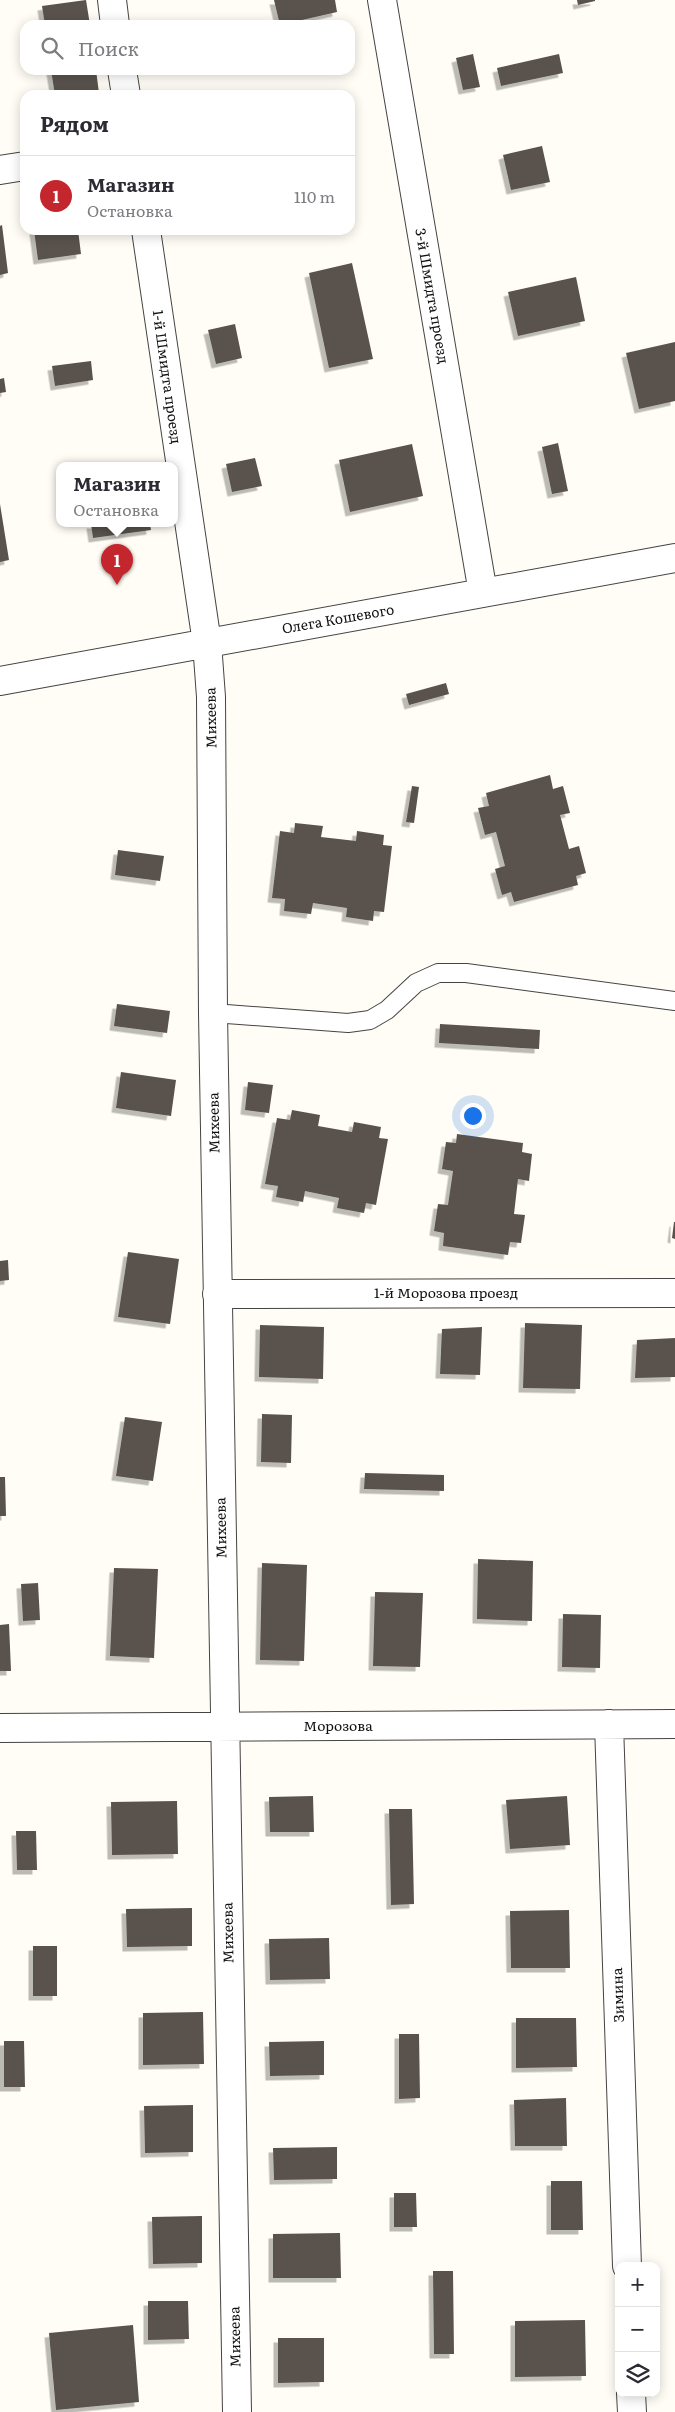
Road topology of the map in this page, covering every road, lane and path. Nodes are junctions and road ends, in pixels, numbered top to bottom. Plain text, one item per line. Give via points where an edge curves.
1 (112, 0) edge
2 (382, 0) edge
3 (114, 20) edge
4 (123, 75) edge
5 (125, 90) edge
6 (20, 167) edge
7 (0, 170) edge
8 (147, 235) edge
9 (675, 558) edge
10 (482, 593) junction
11 (207, 643) junction
12 (0, 681) edge
13 (675, 1001) edge
14 (213, 1013) junction
15 (675, 1293) edge
16 (217, 1294) junction
17 (609, 1724) junction
18 (675, 1724) edge
19 (225, 1726) junction
20 (0, 1728) edge
21 (627, 2262) edge
22 (631, 2397) edge
23 (237, 2412) edge
24 (632, 2412) edge

1 - 3 street
2 - 10 street, 3-й Шмидта проезд
4 - 5 street
6 - 7 street
8 - 11 street, 1-й Шмидта проезд
9 - 10 street, Олега Кошевого
10 - 11 street, Олега Кошевого
11 - 12 street, Олега Кошевого
11 - 14 street, Михеева via 212,697
13 - 14 lane via 466,973 438,973 416,982 387,1010 370,1020 348,1023
14 - 16 street, Михеева
15 - 16 street, 1-й Морозова проезд
16 - 19 street, Михеева
17 - 18 street, Морозова
17 - 19 street, Морозова
17 - 21 street, Зимина
19 - 20 street, Морозова
19 - 23 street, Михеева
22 - 24 street

